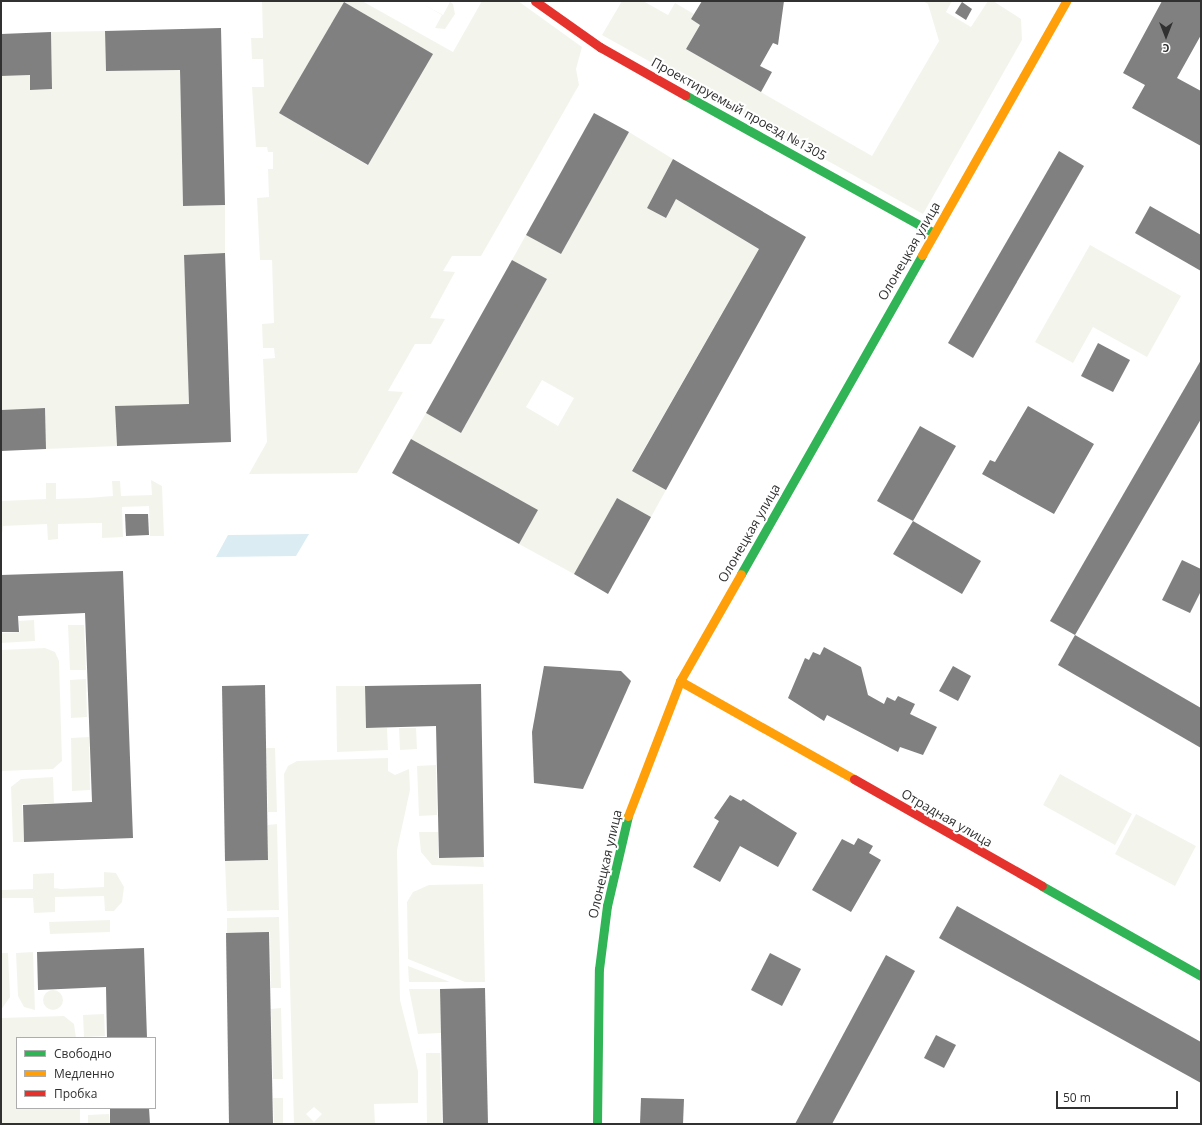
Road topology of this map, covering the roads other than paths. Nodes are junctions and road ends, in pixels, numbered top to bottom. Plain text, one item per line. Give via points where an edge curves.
1 (535, 1) edge
2 (1066, 1) edge
3 (934, 233) junction
4 (680, 681) junction
5 (1201, 976) edge
6 (597, 1124) edge

1 - 3 street, Проектируемый проезд №1305 via 600,47
2 - 3 street, Олонецкая улица
3 - 4 street, Олонецкая улица
4 - 5 street, Отрадная улица
4 - 6 street, Олонецкая улица via 642,772 621,838 606,906 599,969

